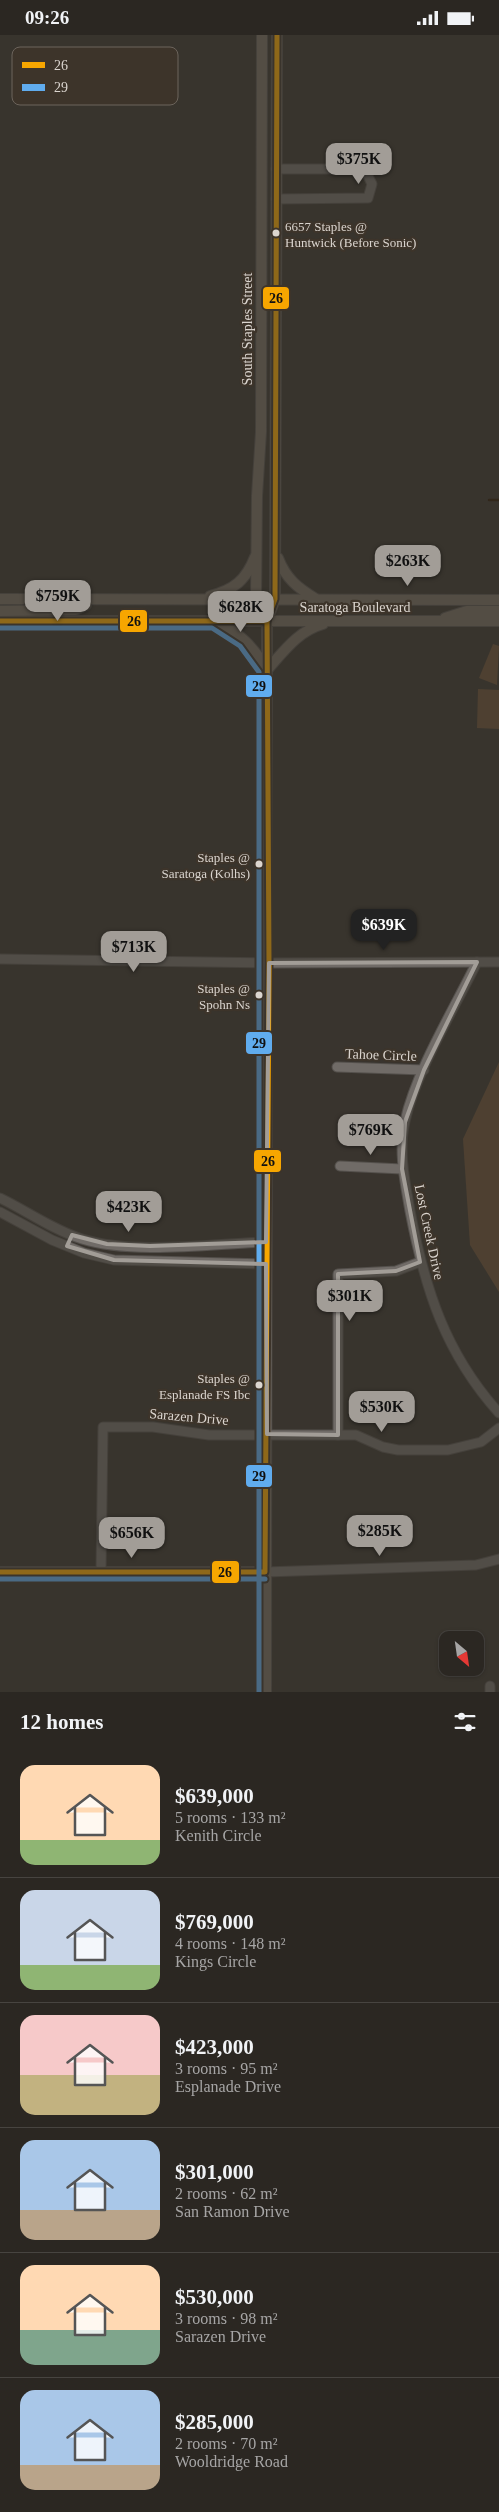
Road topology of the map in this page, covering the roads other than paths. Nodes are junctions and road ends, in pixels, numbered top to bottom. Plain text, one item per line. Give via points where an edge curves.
1 (277, 35) edge
2 (262, 36) edge
3 (277, 67) junction
4 (262, 77) junction
5 (277, 104) junction
6 (276, 169) junction
7 (276, 199) junction
8 (261, 275) junction
9 (276, 298) junction
10 (275, 553) junction
11 (257, 554) junction
12 (0, 599) edge
13 (86, 599) junction
14 (195, 599) junction
15 (256, 599) junction
16 (275, 599) junction
17 (317, 599) junction
18 (499, 600) edge
19 (0, 611) edge
20 (499, 611) edge
21 (214, 620) junction
22 (0, 621) edge
23 (267, 621) junction
24 (332, 621) junction
25 (434, 621) junction
26 (499, 621) edge
27 (267, 670) junction
28 (0, 959) edge
29 (477, 962) junction
30 (499, 962) edge
31 (268, 963) junction
32 (337, 1067) dead end
33 (424, 1070) junction
34 (340, 1166) dead end
35 (402, 1169) junction
36 (0, 1198) edge
37 (0, 1212) edge
38 (72, 1235) junction
39 (266, 1242) junction
40 (67, 1246) junction
41 (150, 1247) junction
42 (150, 1259) junction
43 (420, 1262) junction
44 (266, 1264) junction
45 (499, 1413) edge
46 (499, 1428) edge
47 (267, 1434) junction
48 (338, 1435) junction
49 (499, 1559) edge
50 (265, 1571) junction
51 (0, 1572) edge
52 (101, 1572) junction
53 (266, 1692) edge

1 - 3 main road, South Staples Street
2 - 3 main road via 270,65
2 - 4 main road, South Staples Street
3 - 5 main road, South Staples Street
4 - 5 main road via 269,80
4 - 8 main road, South Staples Street
5 - 6 main road, South Staples Street
6 - 7 main road, South Staples Street
6 - 7 street via 354,169 366,172 372,184 368,198
7 - 9 main road, South Staples Street
8 - 9 main road via 268,283 271,296
8 - 11 main road, South Staples Street
9 - 10 main road, South Staples Street
10 - 16 main road, South Staples Street
10 - 17 main road via 288,579
11 - 14 main road via 243,581 229,590
11 - 15 main road, South Staples Street
12 - 13 main road, Saratoga Boulevard
13 - 14 main road, Saratoga Boulevard
13 - 19 main road via 86,605 75,610
14 - 15 main road, Saratoga Boulevard
15 - 16 main road, Saratoga Boulevard
15 - 23 main road, South Staples Street
16 - 17 main road, Saratoga Boulevard
16 - 23 main road, South Staples Street
17 - 18 main road, Saratoga Boulevard
20 - 25 main road via 467,611
21 - 22 main road, Saratoga Boulevard
21 - 23 main road, Saratoga Boulevard
21 - 27 main road via 239,633
23 - 24 main road, Saratoga Boulevard
23 - 27 main road, South Staples Street
24 - 25 main road, Saratoga Boulevard
24 - 27 main road via 312,627 295,638
25 - 26 main road, Saratoga Boulevard
27 - 31 main road, South Staples Street
28 - 31 street
29 - 30 street
29 - 31 street
29 - 33 street, Lost Creek Drive
31 - 39 main road, South Staples Street
32 - 33 street, Tahoe Circle
33 - 35 street, Lost Creek Drive via 405,1121
34 - 35 street
35 - 43 street, Lost Creek Drive
36 - 38 street
37 - 40 street
38 - 40 street
38 - 41 street via 107,1244
39 - 41 street
39 - 44 main road, South Staples Street
40 - 42 street via 114,1260
41 - 42 street
42 - 44 street
43 - 45 street, Lost Creek Drive via 429,1295 457,1358
43 - 48 street via 396,1271 338,1274
44 - 47 main road, South Staples Street
46 - 48 street, Sarazen Drive via 481,1442 448,1450 398,1450 356,1435
47 - 48 street, Sarazen Drive
47 - 50 main road, South Staples Street
47 - 52 street, Sarazen Drive via 210,1435 153,1427 103,1427
49 - 50 street via 476,1565
50 - 52 main road
50 - 53 main road, South Staples Street
51 - 52 main road

